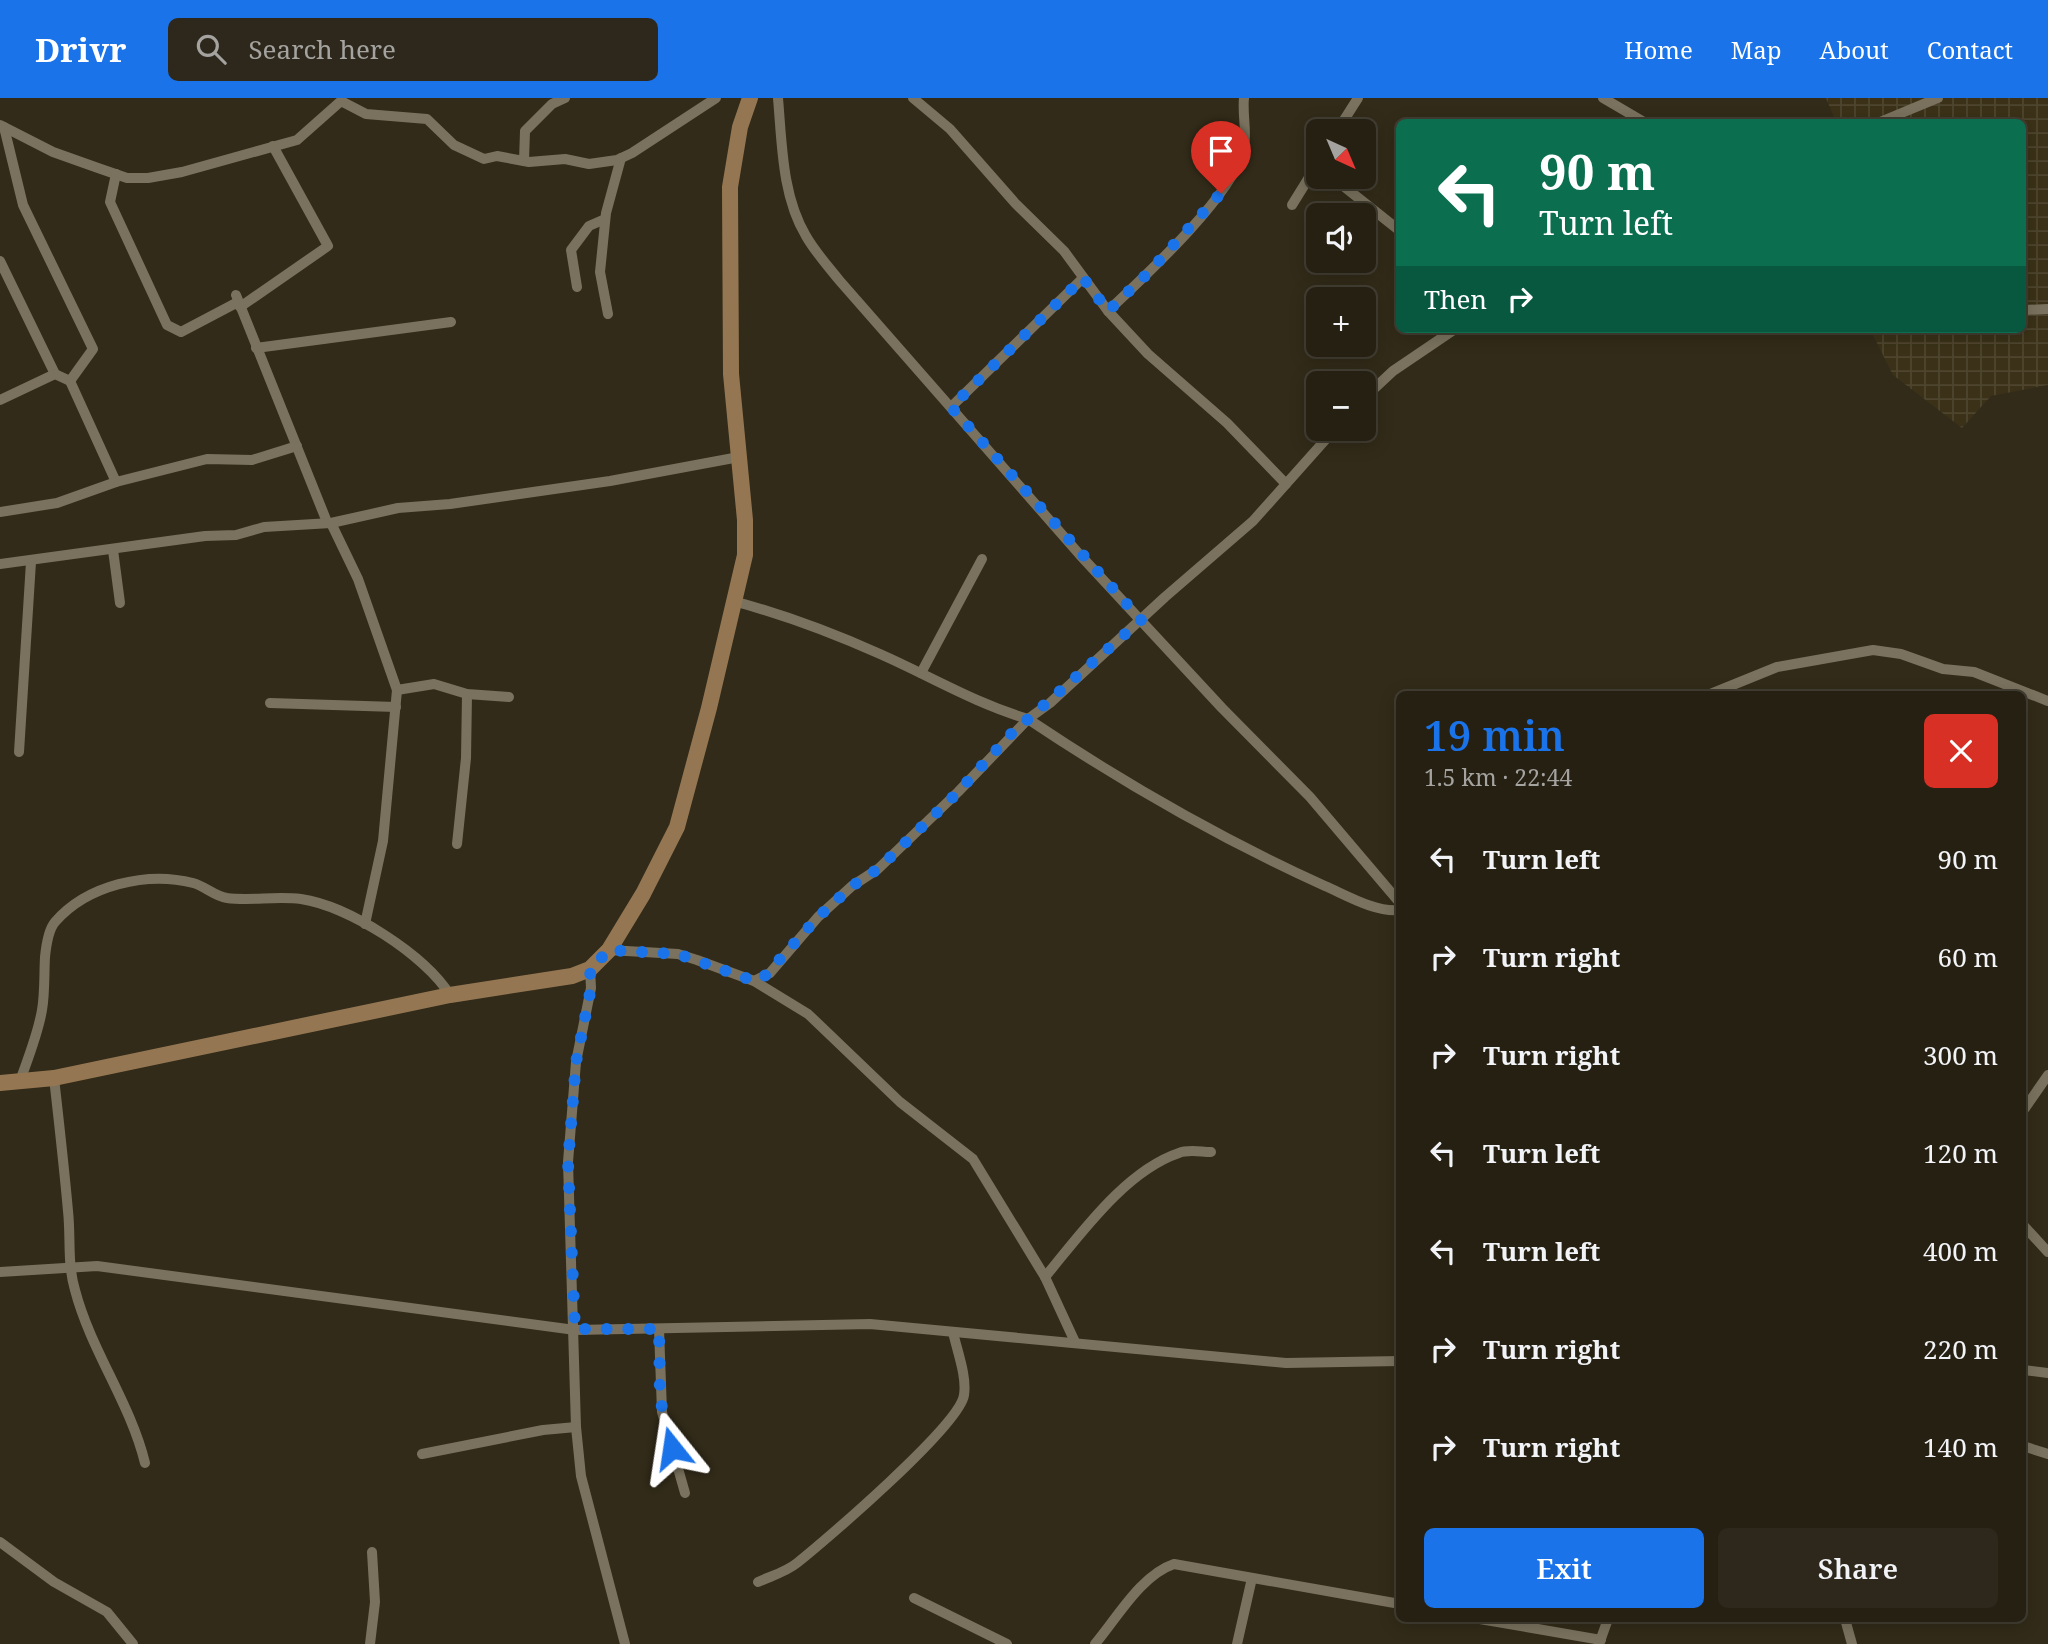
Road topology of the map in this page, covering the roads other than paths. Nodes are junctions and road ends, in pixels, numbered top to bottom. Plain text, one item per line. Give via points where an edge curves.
1 (565, 98) edge
2 (716, 98) edge
3 (750, 98) edge
4 (778, 98) edge
5 (913, 98) edge
6 (1244, 98) edge
7 (1358, 98) edge
8 (1603, 98) edge
9 (1938, 98) edge
10 (549, 101) edge
11 (1345, 119) edge
12 (1639, 119) edge
13 (1887, 119) edge
14 (2, 126) edge
15 (272, 146) junction
16 (621, 158) junction
17 (524, 161) junction
18 (116, 174) junction
19 (1306, 183) edge
20 (1347, 189) edge
21 (1292, 205) dead end
22 (605, 219) junction
23 (1396, 228) edge
24 (0, 261) edge
25 (1083, 278) junction
26 (577, 287) dead end
27 (238, 301) junction
28 (2048, 309) edge
29 (2026, 310) edge
30 (1108, 311) junction
31 (608, 314) dead end
32 (451, 322) dead end
33 (1449, 333) edge
34 (256, 348) junction
35 (55, 374) junction
36 (70, 381) junction
37 (1376, 388) edge
38 (0, 400) edge
39 (951, 407) junction
40 (1324, 441) edge
41 (297, 446) junction
42 (739, 457) junction
43 (116, 482) junction
44 (1286, 484) junction
45 (0, 512) edge
46 (329, 523) junction
47 (113, 550) junction
48 (982, 559) dead end
49 (31, 562) junction
50 (0, 564) edge
51 (733, 601) junction
52 (120, 603) dead end
53 (1141, 620) junction
54 (921, 673) junction
55 (397, 690) junction
56 (1718, 691) edge
57 (2023, 691) edge
58 (2026, 692) edge
59 (467, 694) junction
60 (509, 697) dead end
61 (2048, 701) edge
62 (270, 703) dead end
63 (396, 707) junction
64 (1028, 719) junction
65 (19, 752) dead end
66 (457, 844) dead end
67 (1396, 899) edge
68 (1396, 909) edge
69 (365, 924) junction
70 (609, 950) junction
71 (590, 969) junction
72 (754, 981) junction
73 (450, 995) junction
74 (2048, 1075) edge
75 (54, 1077) junction
76 (20, 1081) junction
77 (0, 1083) edge
78 (2026, 1107) edge
79 (1211, 1152) dead end
80 (2026, 1228) edge
81 (2048, 1252) edge
82 (69, 1267) junction
83 (0, 1272) edge
84 (1045, 1277) junction
85 (575, 1329) junction
86 (659, 1329) junction
87 (953, 1332) junction
88 (1075, 1342) junction
89 (1396, 1362) edge
90 (2026, 1370) edge
91 (2048, 1373) edge
92 (576, 1427) junction
93 (2026, 1447) edge
94 (422, 1454) dead end
95 (2048, 1454) edge
96 (145, 1463) dead end
97 (684, 1493) dead end
98 (0, 1542) edge
99 (372, 1552) dead end
100 (1252, 1578) junction
101 (758, 1582) dead end
102 (914, 1598) dead end
103 (1396, 1603) edge
104 (1496, 1622) edge
105 (1607, 1622) edge
106 (1846, 1622) edge
107 (1600, 1642) edge
108 (621, 1643) edge
109 (134, 1644) edge
110 (370, 1644) edge
111 (1007, 1644) edge
112 (1095, 1644) edge
113 (1237, 1644) edge
114 (1852, 1644) edge

1 - 10 street
2 - 16 street
3 - 42 street via 730,187 731,374
4 - 39 street via 789,194 806,236 869,318
5 - 25 street via 972,152 1064,251
6 - 30 street via 1244,148 1232,178
7 - 11 street
8 - 12 street
9 - 13 street
10 - 17 street via 525,131
14 - 18 street via 53,152
14 - 36 street via 23,205 93,349
15 - 17 street via 297,140 341,101 366,114 427,119 454,145 484,159 497,156
15 - 18 street via 182,172 148,178
15 - 27 street via 328,246
16 - 17 street via 589,164 565,159
16 - 22 street
18 - 27 street via 110,202 167,325 181,332
19 - 21 street
20 - 23 street
22 - 26 street via 589,226 571,250
22 - 31 street via 600,272
24 - 35 street
25 - 30 street
25 - 39 street
27 - 34 street
28 - 29 street
30 - 44 street
32 - 34 street
33 - 37 street
34 - 41 street
35 - 36 street
35 - 38 street
36 - 43 street
39 - 53 street
40 - 44 street
41 - 43 street via 252,460 207,459
41 - 46 street
42 - 46 street via 574,486 398,508
42 - 51 street via 745,555
43 - 45 street via 57,503
44 - 53 street via 1253,521
46 - 47 street via 264,527 236,535
46 - 55 street via 358,579
47 - 49 street
47 - 52 street
48 - 54 street
49 - 50 street
49 - 65 street
51 - 54 street via 842,638
51 - 70 street via 677,827
53 - 64 street
53 - 67 street via 1310,797
54 - 64 street via 972,701
55 - 59 street via 434,684
55 - 63 street
56 - 57 street via 1777,667 1873,650 1943,669 1975,672
58 - 61 street
59 - 60 street
59 - 66 street
62 - 63 street
63 - 69 street via 383,841
64 - 68 street via 1102,769 1230,841 1354,899
64 - 72 street via 878,869 818,917 770,973
69 - 73 street via 438,975
69 - 76 street via 302,899 231,899 176,880 135,880 101,889 53,924 46,949 43,1008
70 - 71 street
70 - 72 street via 678,954
71 - 73 street via 572,976
71 - 85 street via 568,1162
72 - 84 street via 808,1014 900,1102 973,1159
73 - 75 street
74 - 78 street
75 - 76 street
75 - 82 street
76 - 77 street
79 - 84 street via 1181,1151 1123,1188
80 - 81 street
82 - 83 street
82 - 85 street via 97,1266
82 - 96 street via 89,1336 121,1399
84 - 88 street
85 - 86 street
85 - 92 street
86 - 87 street via 858,1324
86 - 97 street via 662,1412
87 - 88 street
87 - 101 street via 963,1378 962,1402 926,1446 872,1499 796,1563
88 - 89 street via 1286,1363
90 - 91 street
92 - 94 street
92 - 108 street via 581,1476
93 - 95 street
98 - 109 street via 54,1582 107,1612
99 - 110 street via 375,1602
100 - 103 street
100 - 112 street via 1174,1564 1160,1569
100 - 113 street
102 - 111 street
104 - 107 street
105 - 107 street
106 - 114 street

